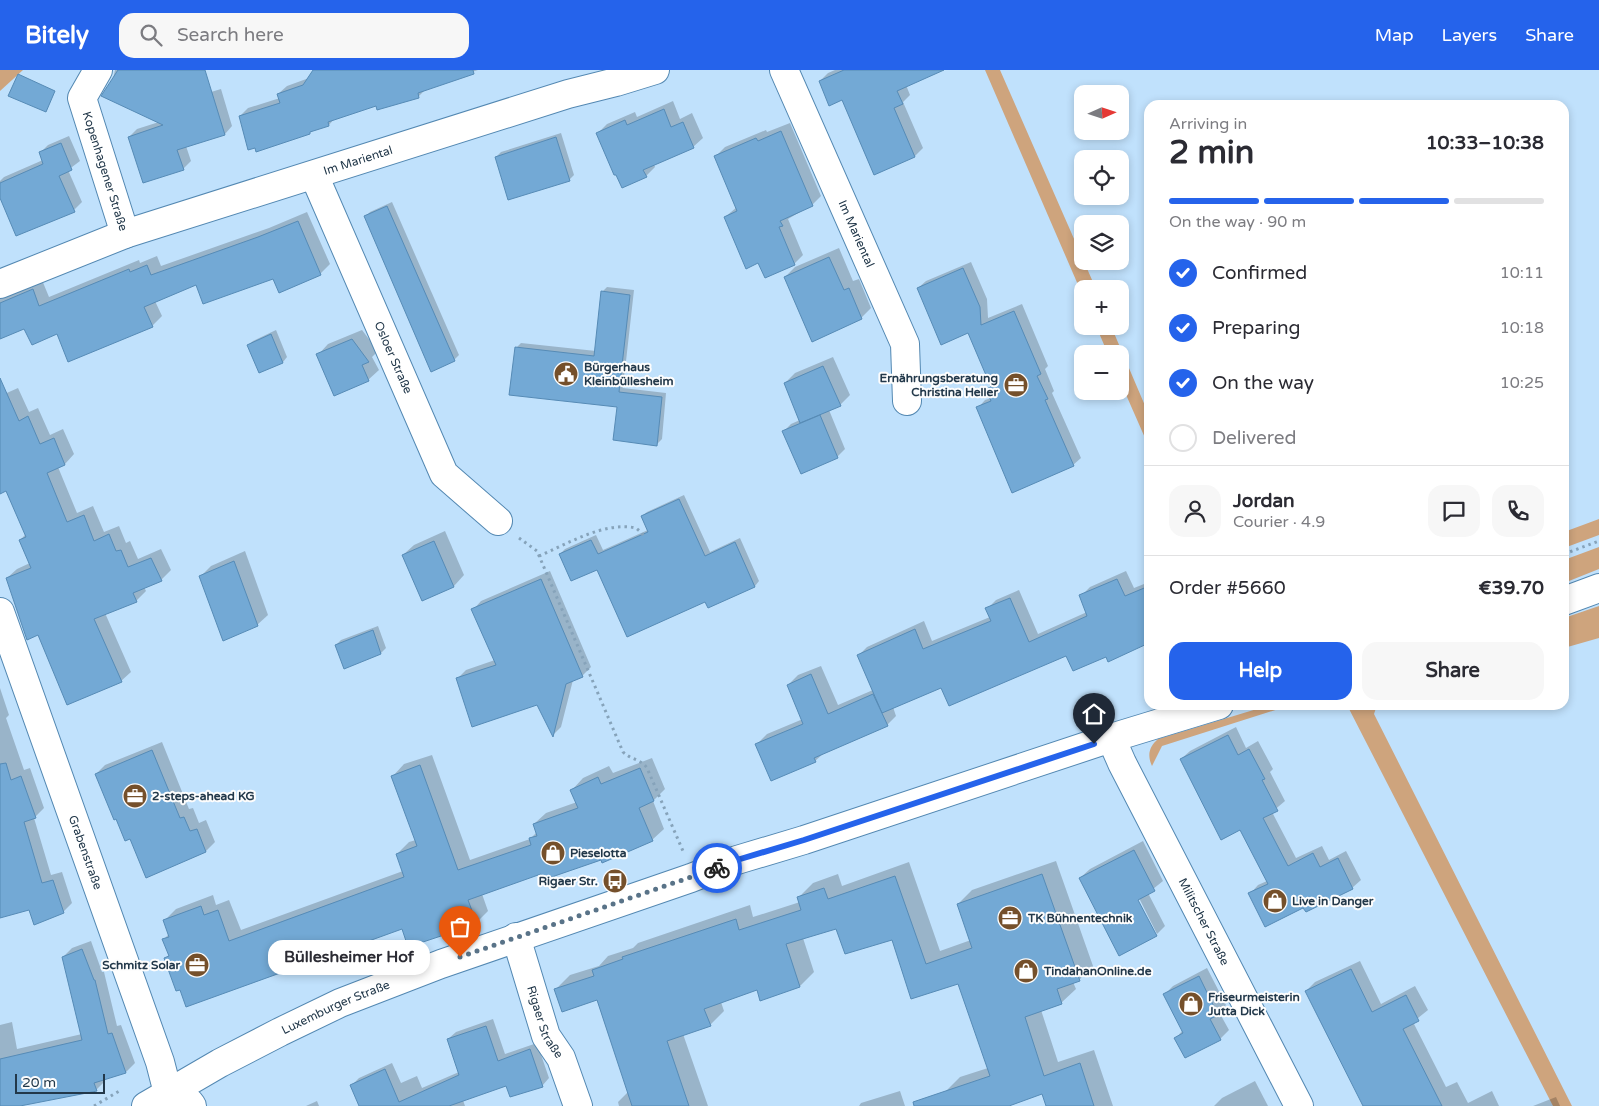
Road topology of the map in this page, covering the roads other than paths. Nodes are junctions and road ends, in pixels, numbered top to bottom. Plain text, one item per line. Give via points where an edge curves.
1 (98, 70) edge
2 (655, 70) edge
3 (784, 70) edge
4 (589, 79) edge
5 (314, 175) junction
6 (125, 234) junction
7 (0, 284) edge
8 (907, 402) dead end
9 (498, 521) road end
10 (1599, 588) edge
11 (1569, 598) edge
12 (0, 612) edge
13 (1203, 710) edge
14 (1112, 738) junction
15 (516, 937) junction
16 (159, 1102) edge
17 (192, 1106) edge
18 (578, 1106) edge
19 (1299, 1106) edge

1 - 6 street, Kopenhagener Straße via 82,98
2 - 4 street, Im Mariental
3 - 8 street, Im Mariental via 905,344
4 - 5 street, Im Mariental
5 - 6 street, Im Mariental
5 - 9 street, Osloer Straße via 444,474
6 - 7 street, Kopenhagener Straße
10 - 11 street
12 - 16 street, Grabenstraße via 160,1062
13 - 14 street, Luxemburger Straße
14 - 15 street, Luxemburger Straße via 737,860
14 - 19 street, Militscher Straße
15 - 16 street, Luxemburger Straße via 340,1003 220,1063
15 - 18 street, Rigaer Straße via 546,1036 561,1058
16 - 17 street via 189,1102

